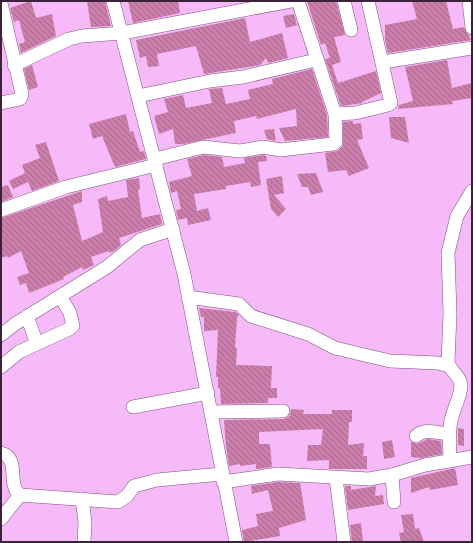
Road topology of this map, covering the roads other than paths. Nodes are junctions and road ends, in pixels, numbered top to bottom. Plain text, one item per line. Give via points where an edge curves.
1 (113, 1) edge
2 (291, 1) edge
3 (298, 1) edge
4 (344, 1) edge
5 (368, 1) edge
6 (469, 1) edge
7 (1, 3) edge
8 (245, 5) edge
9 (472, 28) edge
10 (351, 30) dead end
11 (122, 33) junction
12 (472, 48) edge
13 (316, 60) junction
14 (383, 62) junction
15 (14, 65) junction
16 (138, 96) junction
17 (1, 103) edge
18 (335, 114) junction
19 (155, 162) junction
20 (472, 191) edge
21 (1, 210) edge
22 (173, 229) junction
23 (60, 296) junction
24 (188, 297) junction
25 (27, 316) junction
26 (1, 335) edge
27 (37, 344) junction
28 (1, 366) edge
29 (449, 366) junction
30 (208, 394) junction
31 (133, 408) dead end
32 (283, 410) dead end
33 (212, 412) junction
34 (449, 434) junction
35 (416, 436) dead end
36 (1, 453) edge
37 (472, 457) edge
38 (450, 461) junction
39 (392, 476) junction
40 (223, 478) junction
41 (336, 478) junction
42 (20, 495) junction
43 (82, 498) junction
44 (394, 502) dead end
45 (1, 518) edge
46 (84, 542) edge
47 (236, 542) edge
48 (344, 542) edge

1 - 11 street
2 - 8 street
3 - 13 street
4 - 10 street
5 - 14 street
6 - 9 street
7 - 15 street
8 - 11 street
11 - 15 street via 69,39
11 - 16 street
12 - 14 street
13 - 16 street via 250,76 210,81
13 - 18 street
14 - 18 street via 391,98 388,105 354,113
15 - 17 street via 22,97
16 - 19 street
18 - 19 street via 336,142 333,144 280,150 264,147 240,151 202,147
19 - 21 street via 66,187
19 - 22 street
20 - 29 street via 457,216 448,253
22 - 23 street via 140,240 107,267
22 - 24 street
23 - 25 street
23 - 27 street via 70,313 73,326
24 - 29 street via 239,304 250,316 308,334 335,348 390,361 438,363
24 - 30 street
25 - 26 street
25 - 27 street
27 - 28 street via 19,352
29 - 34 street via 461,384
30 - 31 street
30 - 33 street
32 - 33 street
33 - 40 street
34 - 35 street via 421,431
34 - 38 street
36 - 42 street via 12,462 14,486
37 - 38 street
38 - 39 street
39 - 41 street via 369,479
39 - 44 street
40 - 41 street via 278,474
40 - 43 street via 157,480 134,486 127,496 118,502
40 - 47 street
41 - 48 street
42 - 43 street
42 - 45 street
43 - 46 street

